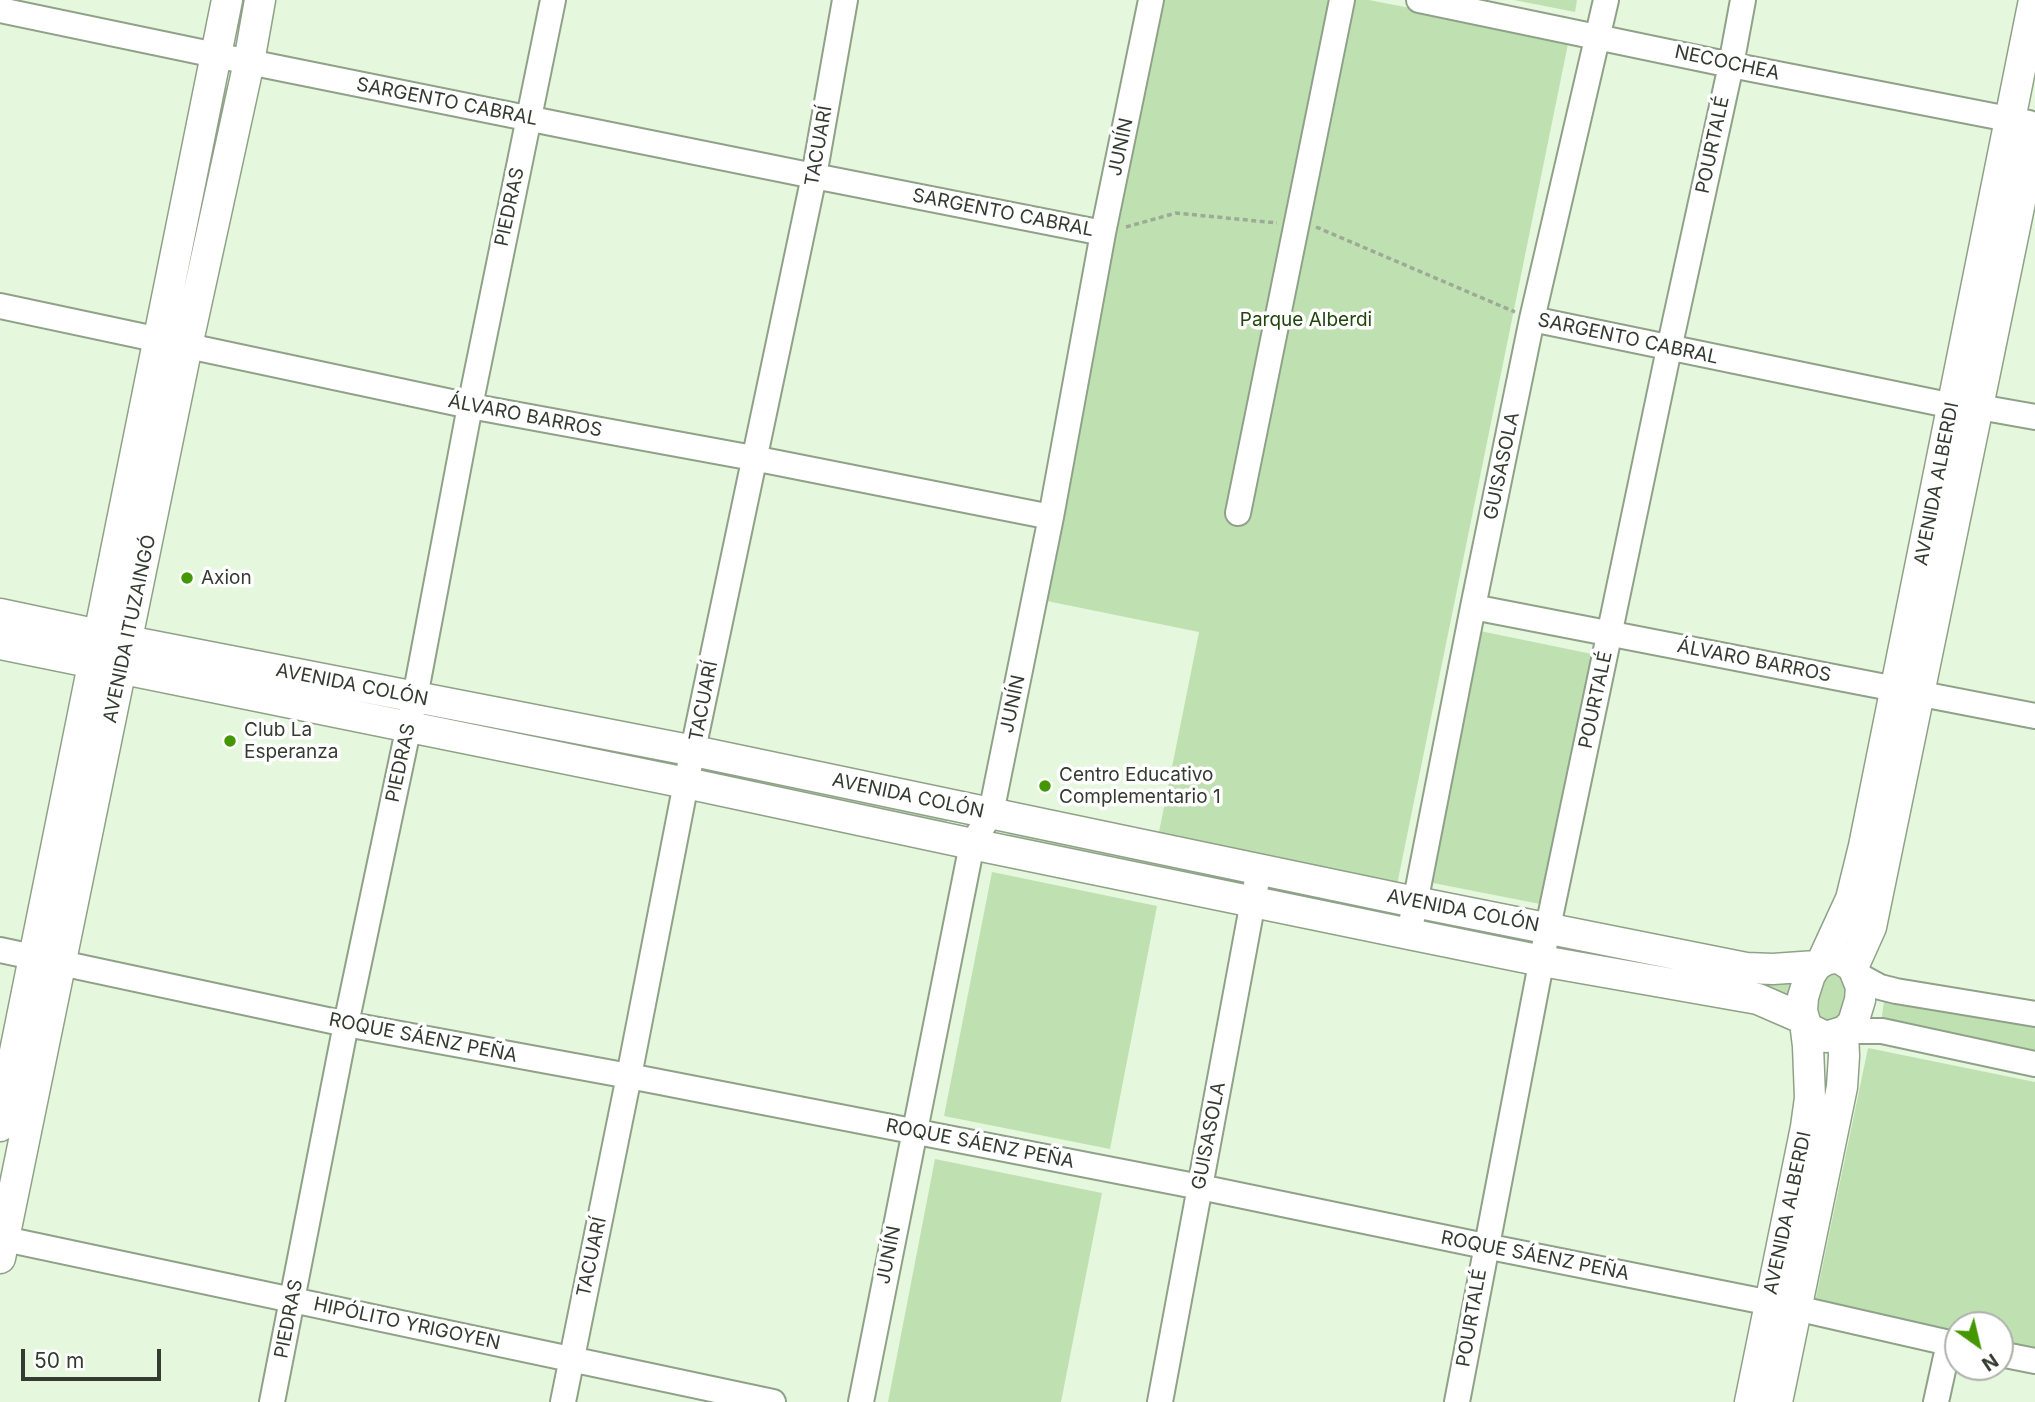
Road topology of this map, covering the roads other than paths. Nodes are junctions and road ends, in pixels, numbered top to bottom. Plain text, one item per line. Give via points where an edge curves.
1 (227, 0) edge
2 (260, 0) edge
3 (553, 0) edge
4 (845, 0) edge
5 (1151, 0) edge
6 (1342, 0) edge
7 (1419, 0) edge
8 (1606, 0) edge
9 (1743, 0) edge
10 (2034, 0) edge
11 (0, 10) edge
12 (1599, 36) junction
13 (217, 55) junction
14 (249, 62) junction
15 (1731, 65) junction
16 (529, 118) junction
17 (2027, 124) edge
18 (814, 176) junction
19 (1103, 233) junction
20 (0, 306) edge
21 (1532, 319) junction
22 (173, 343) junction
23 (1669, 349) junction
24 (470, 406) junction
25 (1966, 406) junction
26 (2035, 417) edge
27 (753, 458) junction
28 (1238, 513) dead end
29 (1051, 517) junction
30 (1473, 607) junction
31 (0, 614) edge
32 (1610, 634) junction
33 (0, 645) edge
34 (111, 652) junction
35 (1908, 690) junction
36 (415, 697) junction
37 (2035, 716) edge
38 (409, 726) junction
39 (694, 751) junction
40 (686, 783) junction
41 (991, 813) junction
42 (972, 844) junction
43 (1259, 869) junction
44 (1254, 901) junction
45 (1415, 902) junction
46 (1548, 928) junction
47 (1409, 934) junction
48 (0, 950) edge
49 (48, 959) junction
50 (1542, 961) junction
51 (1819, 964) junction
52 (1856, 971) junction
53 (2035, 1014) edge
54 (1804, 1020) junction
55 (346, 1024) junction
56 (1844, 1032) junction
57 (2035, 1064) edge
58 (629, 1076) junction
59 (0, 1126) edge
60 (914, 1131) junction
61 (1200, 1187) junction
62 (1, 1245) edge
63 (1485, 1247) junction
64 (293, 1300) junction
65 (1783, 1305) junction
66 (1944, 1342) edge
67 (2014, 1356) edge
68 (571, 1359) junction
69 (2035, 1361) edge
70 (1944, 1375) edge
71 (272, 1402) edge
72 (563, 1402) edge
73 (773, 1402) edge
74 (861, 1402) edge
75 (1160, 1402) edge
76 (1457, 1402) edge
77 (1750, 1402) edge
78 (1777, 1402) edge
79 (1936, 1402) edge

1 - 13 main road, AVENIDA ITUZAINGÓ
2 - 14 main road, AVENIDA ITUZAINGÓ
3 - 16 street, PIEDRAS
4 - 18 street, TACUARÍ
5 - 19 street, JUNÍN
6 - 28 street
7 - 12 street, NECOCHEA
8 - 12 street, GUISASOLA
9 - 15 street, POURTALÉ
10 - 17 main road, AVENIDA ALBERDI
11 - 13 street, SARGENTO CABRAL
12 - 15 street, NECOCHEA
12 - 21 street, GUISASOLA
13 - 14 street, SARGENTO CABRAL
13 - 22 main road, AVENIDA ITUZAINGÓ
14 - 16 street, SARGENTO CABRAL
14 - 22 main road, AVENIDA ITUZAINGÓ
15 - 17 street, NECOCHEA
15 - 23 street, POURTALÉ
16 - 18 street, SARGENTO CABRAL
16 - 24 street, PIEDRAS
17 - 25 main road, AVENIDA ALBERDI
18 - 19 street, SARGENTO CABRAL
18 - 27 street, TACUARÍ
19 - 29 street, JUNÍN
20 - 22 street, ÁLVARO BARROS
21 - 23 street, SARGENTO CABRAL
21 - 30 street, GUISASOLA
22 - 24 street, ÁLVARO BARROS
22 - 34 main road, AVENIDA ITUZAINGÓ
23 - 25 street, SARGENTO CABRAL
23 - 32 street, POURTALÉ
24 - 27 street, ÁLVARO BARROS
24 - 36 street, PIEDRAS
25 - 26 street, SARGENTO CABRAL
25 - 35 main road, AVENIDA ALBERDI
27 - 29 street, ÁLVARO BARROS
27 - 39 street, TACUARÍ
29 - 41 street, JUNÍN
30 - 32 street, ÁLVARO BARROS
30 - 45 street, GUISASOLA
31 - 34 main road, AVENIDA COLÓN
32 - 35 street, ÁLVARO BARROS
32 - 46 street, POURTALÉ
33 - 34 main road, AVENIDA COLÓN
34 - 36 main road, AVENIDA COLÓN
34 - 38 main road, AVENIDA COLÓN
34 - 49 main road, AVENIDA ITUZAINGÓ
35 - 37 street, ÁLVARO BARROS
35 - 51 main road, AVENIDA ALBERDI via 1851,900
35 - 52 main road, AVENIDA ALBERDI via 1871,928
36 - 38 street, PIEDRAS
36 - 39 main road, AVENIDA COLÓN
38 - 40 main road, AVENIDA COLÓN
38 - 55 street, PIEDRAS
39 - 40 street, TACUARÍ
39 - 41 main road, AVENIDA COLÓN
40 - 42 main road, AVENIDA COLÓN
40 - 58 street, TACUARÍ
41 - 42 street, JUNÍN
41 - 43 main road, AVENIDA COLÓN
42 - 44 main road, AVENIDA COLÓN
42 - 60 street, JUNÍN
43 - 44 street, GUISASOLA
43 - 45 main road, AVENIDA COLÓN
44 - 47 main road, AVENIDA COLÓN
44 - 61 street, GUISASOLA
45 - 46 main road, AVENIDA COLÓN
45 - 47 street, GUISASOLA
46 - 50 street, POURTALÉ
46 - 51 main road, AVENIDA COLÓN via 1746,968
47 - 50 main road, AVENIDA COLÓN
48 - 49 street, ROQUE SÁENZ PEÑA
49 - 55 street, ROQUE SÁENZ PEÑA
49 - 59 main road, AVENIDA ITUZAINGÓ
49 - 62 main road, AVENIDA ITUZAINGÓ
50 - 54 main road, AVENIDA COLÓN via 1758,999
50 - 63 street, POURTALÉ
51 - 52 main road via 1841,959
51 - 54 main road via 1803,997
52 - 53 street via 1880,987 1896,991
52 - 56 main road via 1860,1000 1853,1023
54 - 56 main road via 1809,1029 1826,1037
54 - 65 main road, AVENIDA ALBERDI via 1810,1098
55 - 58 street, ROQUE SÁENZ PEÑA
55 - 64 street, PIEDRAS
56 - 57 street via 1882,1031
56 - 65 main road, AVENIDA ALBERDI via 1842,1087
58 - 60 street, ROQUE SÁENZ PEÑA
58 - 68 street, TACUARÍ
60 - 61 street, ROQUE SÁENZ PEÑA
60 - 74 street, JUNÍN
61 - 63 street, ROQUE SÁENZ PEÑA
61 - 75 street, GUISASOLA
62 - 64 street, HIPÓLITO YRIGOYEN
63 - 65 street, ROQUE SÁENZ PEÑA
63 - 76 street, POURTALÉ
64 - 68 street, HIPÓLITO YRIGOYEN
64 - 71 street, PIEDRAS
65 - 66 street, ROQUE SÁENZ PEÑA
65 - 77 main road, AVENIDA ALBERDI
65 - 78 main road, AVENIDA ALBERDI
67 - 69 street
68 - 72 street, TACUARÍ
68 - 73 street, HIPÓLITO YRIGOYEN
70 - 79 street

